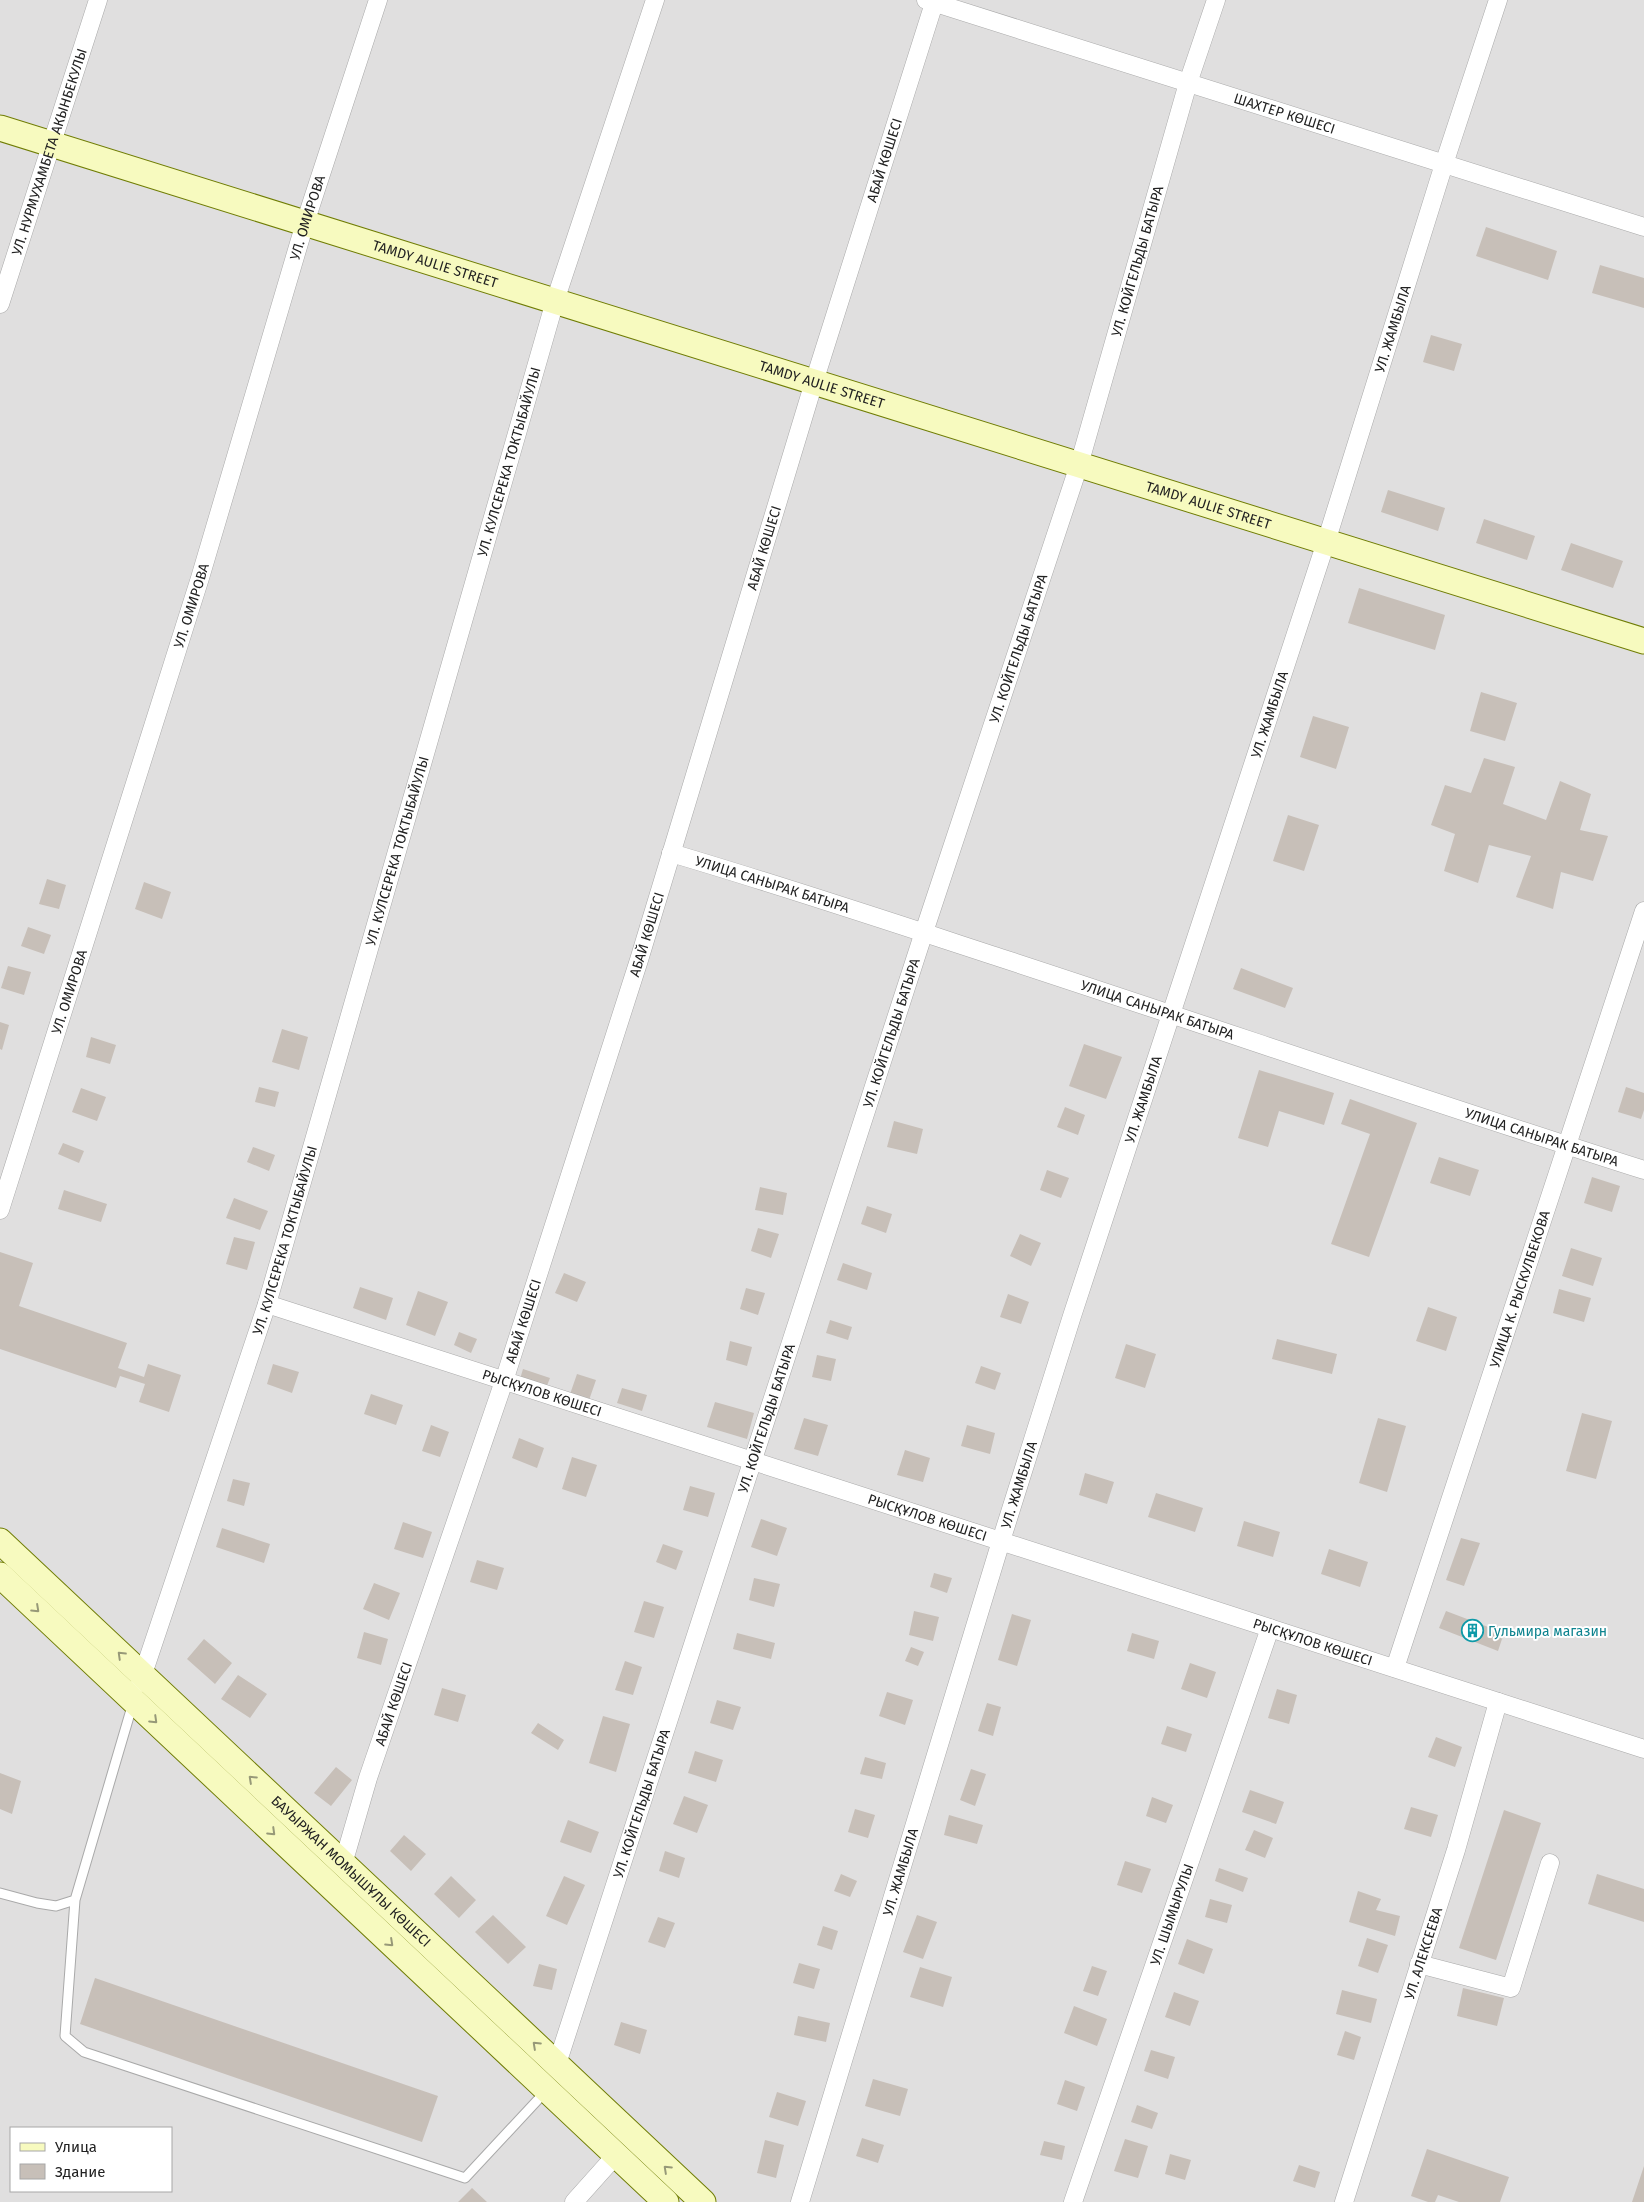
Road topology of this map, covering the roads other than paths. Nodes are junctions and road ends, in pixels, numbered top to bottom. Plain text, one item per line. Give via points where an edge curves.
1 (98, 0) edge
2 (378, 0) edge
3 (655, 0) edge
4 (1216, 0) edge
5 (1498, 0) edge
6 (931, 1) edge
7 (1188, 83) junction
8 (0, 128) edge
9 (51, 144) junction
10 (1444, 164) junction
11 (305, 223) junction
12 (1644, 227) edge
13 (555, 301) junction
14 (0, 304) edge
15 (814, 382) junction
16 (1079, 465) junction
17 (1326, 542) junction
18 (1644, 641) edge
19 (671, 853) junction
20 (1644, 910) edge
21 (924, 932) junction
22 (1171, 1014) junction
23 (1567, 1146) junction
24 (1644, 1170) edge
25 (0, 1210) edge
26 (267, 1304) junction
27 (504, 1381) junction
28 (754, 1462) junction
29 (0, 1541) edge
30 (1001, 1541) junction
31 (0, 1575) edge
32 (1270, 1628) junction
33 (1395, 1668) junction
34 (142, 1676) junction
35 (134, 1700) junction
36 (1498, 1702) junction
37 (1644, 1749) edge
38 (1550, 1863) dead end
39 (343, 1864) junction
40 (0, 1893) edge
41 (75, 1900) junction
42 (1420, 1964) junction
43 (557, 2064) junction
44 (547, 2090) junction
45 (616, 2155) junction
46 (574, 2202) edge
47 (666, 2202) edge
48 (703, 2202) edge
49 (800, 2202) edge
50 (1072, 2202) edge
51 (1344, 2202) edge

1 - 9 street, УЛ. НУРМУХАМБЕТА АКЫНБЕКУЛЫ
2 - 11 street, УЛ. ОМИРОВА
3 - 13 street, УЛ. КУЛСЕРЕКА ТОКТЫБАЙУЛЫ
4 - 7 street, УЛ. КОЙГЕЛЬДЫ БАТЫРА
5 - 10 street, УЛ. ЖАМБЫЛА
6 - 7 street, ШАХТЕР КӨШЕСІ
6 - 15 street, АБАЙ КӨШЕСІ
7 - 10 street, ШАХТЕР КӨШЕСІ
7 - 16 street, УЛ. КОЙГЕЛЬДЫ БАТЫРА
8 - 9 street, TAMDY AULIE STREET
9 - 11 street, TAMDY AULIE STREET
9 - 14 street, УЛ. НУРМУХАМБЕТА АКЫНБЕКУЛЫ
10 - 12 street, ШАХТЕР КӨШЕСІ
10 - 17 street, УЛ. ЖАМБЫЛА
11 - 13 street, TAMDY AULIE STREET
11 - 25 street, УЛ. ОМИРОВА via 200,578
13 - 15 street, TAMDY AULIE STREET
13 - 26 street, УЛ. КУЛСЕРЕКА ТОКТЫБАЙУЛЫ
15 - 16 street, TAMDY AULIE STREET
15 - 19 street, АБАЙ КӨШЕСІ
16 - 17 street, TAMDY AULIE STREET
16 - 21 street, УЛ. КОЙГЕЛЬДЫ БАТЫРА
17 - 18 street, TAMDY AULIE STREET
17 - 22 street, УЛ. ЖАМБЫЛА
19 - 21 street, УЛИЦА САНЫРАК БАТЫРА
19 - 27 street, АБАЙ КӨШЕСІ
20 - 23 street, УЛИЦА К. РЫСКУЛБЕКОВА
21 - 22 street, УЛИЦА САНЫРАК БАТЫРА
21 - 28 street, УЛ. КОЙГЕЛЬДЫ БАТЫРА
22 - 23 street, УЛИЦА САНЫРАК БАТЫРА
22 - 30 street, УЛ. ЖАМБЫЛА
23 - 24 street, УЛИЦА САНЫРАК БАТЫРА
23 - 33 street, УЛИЦА К. РЫСКУЛБЕКОВА
26 - 27 street, РЫСҚҰЛОВ КӨШЕСІ
26 - 34 street, УЛ. КУЛСЕРЕКА ТОКТЫБАЙУЛЫ
27 - 28 street, РЫСҚҰЛОВ КӨШЕСІ
27 - 39 street, АБАЙ КӨШЕСІ via 368,1778
28 - 30 street, РЫСҚҰЛОВ КӨШЕСІ
28 - 43 street, УЛ. КОЙГЕЛЬДЫ БАТЫРА
34 -> 29 street, БАУЫРЖАН МОМЫШҰЛЫ КӨШЕСІ
30 - 32 street, РЫСҚҰЛОВ КӨШЕСІ
30 - 49 street, УЛ. ЖАМБЫЛА
31 -> 35 street, БАУЫРЖАН МОМЫШҰЛЫ КӨШЕСІ
32 - 33 street, РЫСҚҰЛОВ КӨШЕСІ
32 - 50 street, УЛ. ШЫМЫРУЛЫ
33 - 36 street, РЫСҚҰЛОВ КӨШЕСІ
34 - 35 street, УЛ. КУЛСЕРЕКА ТОКТЫБАЙУЛЫ
39 -> 34 street, БАУЫРЖАН МОМЫШҰЛЫ КӨШЕСІ
35 - 41 lane
35 -> 44 street, БАУЫРЖАН МОМЫШҰЛЫ КӨШЕСІ
36 - 37 street, РЫСҚҰЛОВ КӨШЕСІ
36 - 42 street, УЛ. АЛЕКСЕЕВА
38 - 42 street via 1511,1988
43 -> 39 street, БАУЫРЖАН МОМЫШҰЛЫ КӨШЕСІ
40 - 41 lane via 56,1906
41 - 44 lane via 65,2036 84,2052 464,2178
42 - 51 street, УЛ. АЛЕКСЕЕВА
48 -> 43 street, БАУЫРЖАН МОМЫШҰЛЫ КӨШЕСІ
44 - 45 street, БАУЫРЖАН МОМЫШҰЛЫ КӨШЕСІ
45 - 46 street
45 - 47 street, БАУЫРЖАН МОМЫШҰЛЫ КӨШЕСІ

